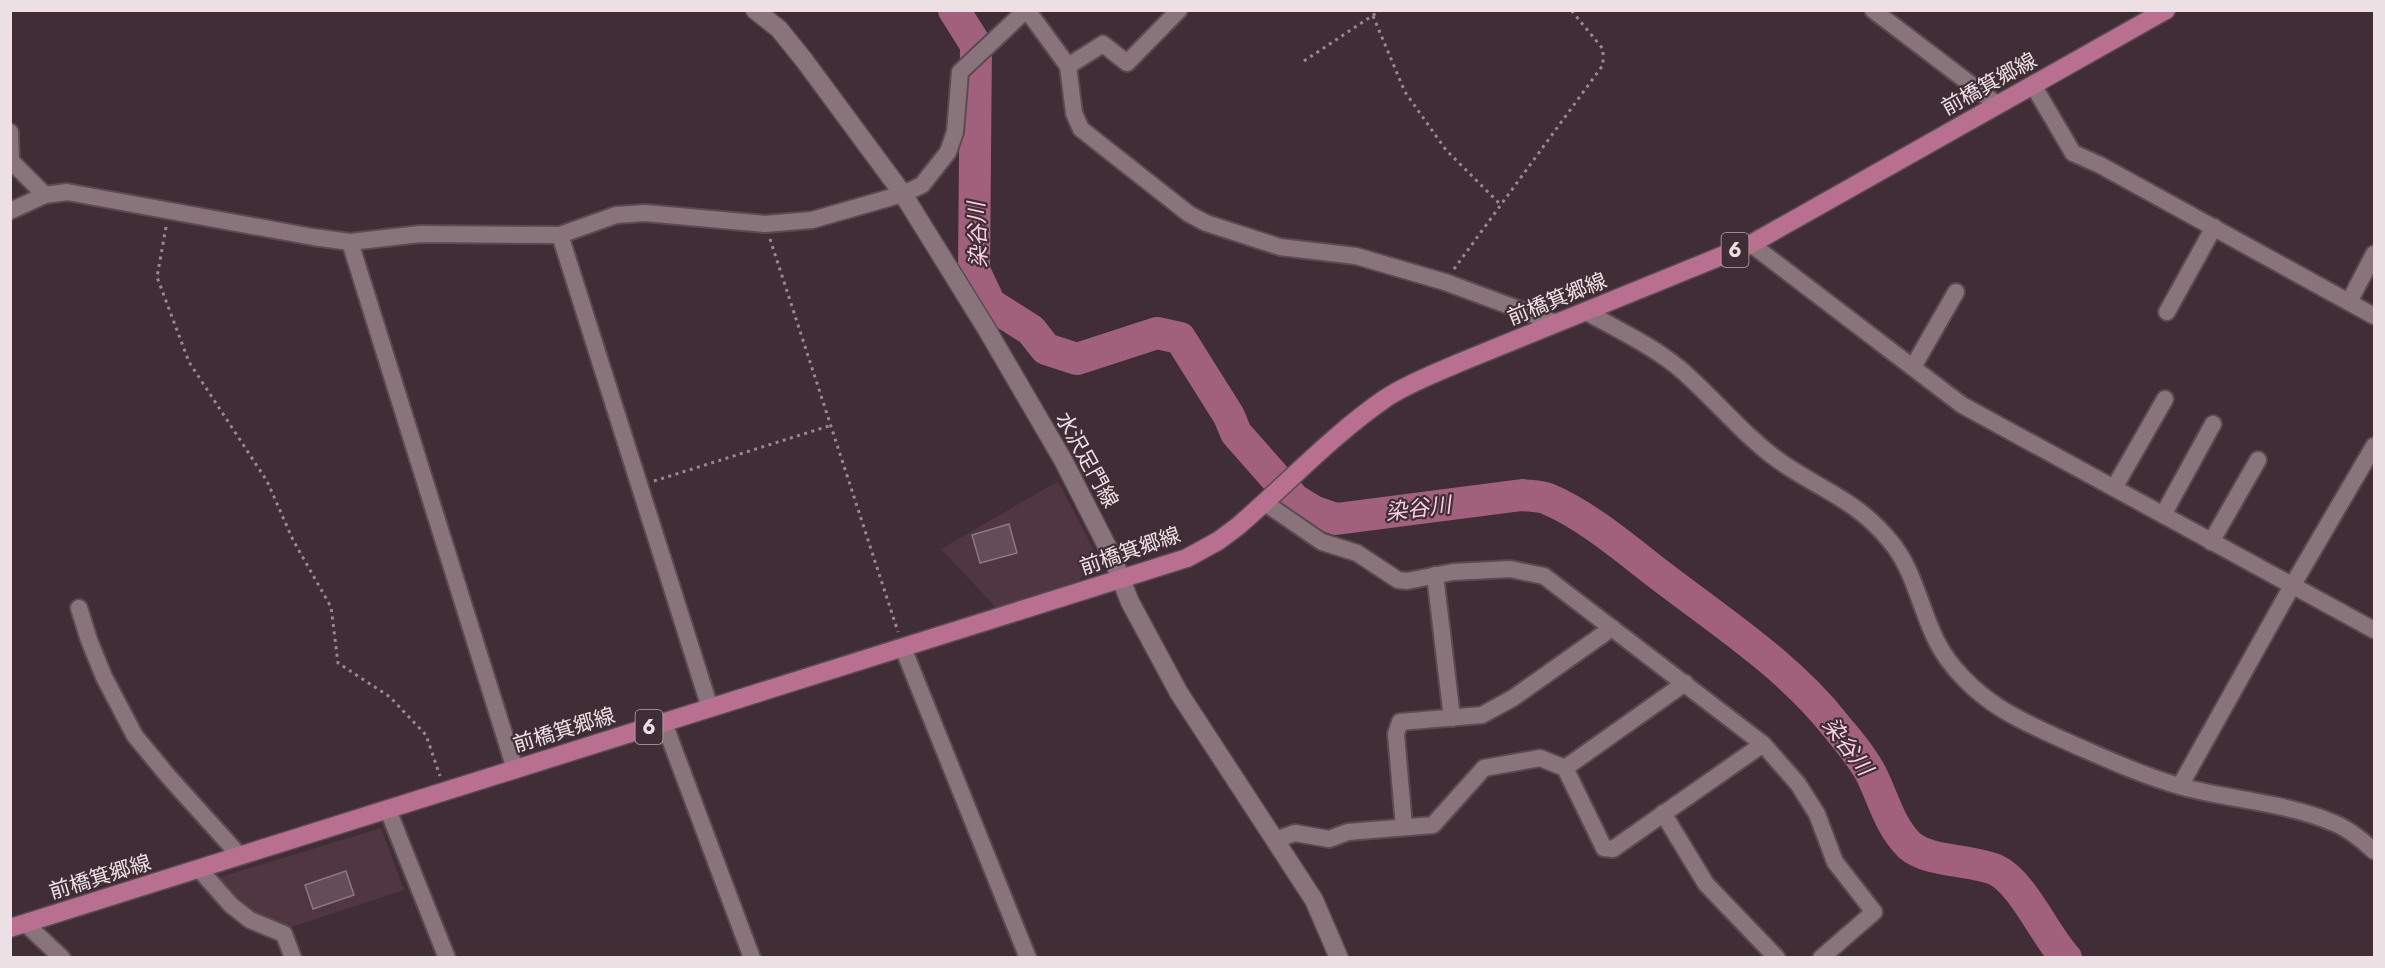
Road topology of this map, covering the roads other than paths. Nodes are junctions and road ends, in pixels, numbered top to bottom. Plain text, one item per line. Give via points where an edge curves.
1 (755, 10) edge
2 (1027, 10) edge
3 (1179, 10) edge
4 (1873, 10) edge
5 (2166, 10) edge
6 (1068, 66) junction
7 (2033, 85) junction
8 (1998, 105) junction
9 (10, 132) edge
10 (903, 194) junction
11 (45, 195) junction
12 (10, 211) edge
13 (2214, 227) junction
14 (560, 235) junction
15 (350, 242) junction
16 (1751, 244) junction
17 (2374, 254) edge
18 (1956, 291) dead end
19 (2349, 302) junction
20 (1585, 311) junction
21 (2167, 312) dead end
22 (2374, 316) edge
23 (1556, 323) junction
24 (1913, 367) junction
25 (2165, 399) dead end
26 (2213, 424) dead end
27 (2374, 446) edge
28 (2258, 460) dead end
29 (2114, 488) junction
30 (1268, 500) junction
31 (2163, 515) junction
32 (2211, 542) junction
33 (1435, 575) junction
34 (1121, 579) junction
35 (2292, 586) junction
36 (79, 608) dead end
37 (1612, 628) junction
38 (2374, 630) edge
39 (903, 648) junction
40 (1685, 683) junction
41 (710, 708) junction
42 (1452, 718) junction
43 (664, 723) junction
44 (1763, 744) junction
45 (1565, 768) junction
46 (515, 769) junction
47 (2180, 786) junction
48 (388, 810) junction
49 (1663, 813) junction
50 (1404, 827) junction
51 (1275, 840) junction
52 (2374, 851) edge
53 (240, 856) junction
54 (200, 870) junction
55 (18, 926) edge
56 (62, 957) edge
57 (293, 957) edge
58 (447, 957) edge
59 (752, 957) edge
60 (1028, 957) edge
61 (1339, 957) edge
62 (1777, 957) edge
63 (1821, 957) edge

1 - 10 main road, 水沢足門線 via 779,29 804,60
2 - 6 street
2 - 10 street via 960,72 955,132 948,152 922,185
3 - 6 street via 1127,63 1103,44
4 - 8 street
5 - 7 main road, 前橋箕郷線 / 6
6 - 23 street via 1074,113 1081,129 1189,214 1206,223 1280,247 1356,256 1445,282
7 - 8 main road, 前橋箕郷線 / 6
7 - 13 street via 2073,153
8 - 16 main road, 前橋箕郷線 / 6
9 - 11 street via 11,161
10 - 14 street via 812,220 765,224 645,213 616,215
10 - 34 main road, 水沢足門線 via 1063,460
11 - 12 street
11 - 15 street via 68,192
13 - 19 street
13 - 21 street
14 - 15 street via 420,234
14 - 41 street
15 - 46 street
16 - 20 main road, 前橋箕郷線 / 6
16 - 24 street
17 - 19 street
18 - 24 street
19 - 22 street
20 - 23 main road, 前橋箕郷線 / 6
20 - 47 street via 1679,369 1759,445 1850,502 1872,521 1907,568 1948,660 1969,684 1999,708 2113,762
23 - 30 main road, 前橋箕郷線 / 6 via 1388,397 1349,426
24 - 29 street via 1962,405
25 - 29 street
26 - 31 street
27 - 35 street
28 - 32 street
29 - 31 street
30 - 33 street via 1322,542 1357,553 1398,580
30 - 34 main road, 前橋箕郷線 / 6 via 1218,542 1187,558
31 - 32 street
32 - 35 street
33 - 37 street via 1510,569 1544,576
33 - 42 street
34 - 39 main road, 前橋箕郷線 / 6
34 - 51 main road, 水沢足門線 via 1179,693
35 - 38 street
35 - 47 street
36 - 53 street via 104,677 135,736
37 - 40 street
37 - 42 street via 1514,698 1482,715
39 - 41 main road, 前橋箕郷線 / 6
39 - 60 street
40 - 44 street
40 - 45 street
41 - 43 main road, 前橋箕郷線 / 6
42 - 50 street via 1400,722 1396,734
43 - 46 main road, 前橋箕郷線 / 6
43 - 59 street
44 - 49 street
44 - 63 street via 1798,784 1817,814 1835,862 1874,912
45 - 49 street via 1604,848 1613,849
45 - 50 street via 1540,758 1484,768 1433,825
46 - 48 main road, 前橋箕郷線 / 6
47 - 52 street via 2303,812 2335,823
48 - 53 main road, 前橋箕郷線 / 6
48 - 58 street
49 - 62 street via 1706,884
50 - 51 street via 1348,832 1329,838 1295,833
51 - 61 main road, 水沢足門線 via 1314,900
53 - 54 main road, 前橋箕郷線 / 6
54 - 55 main road, 前橋箕郷線 / 6
54 - 57 street via 250,920 284,934
55 - 56 street

